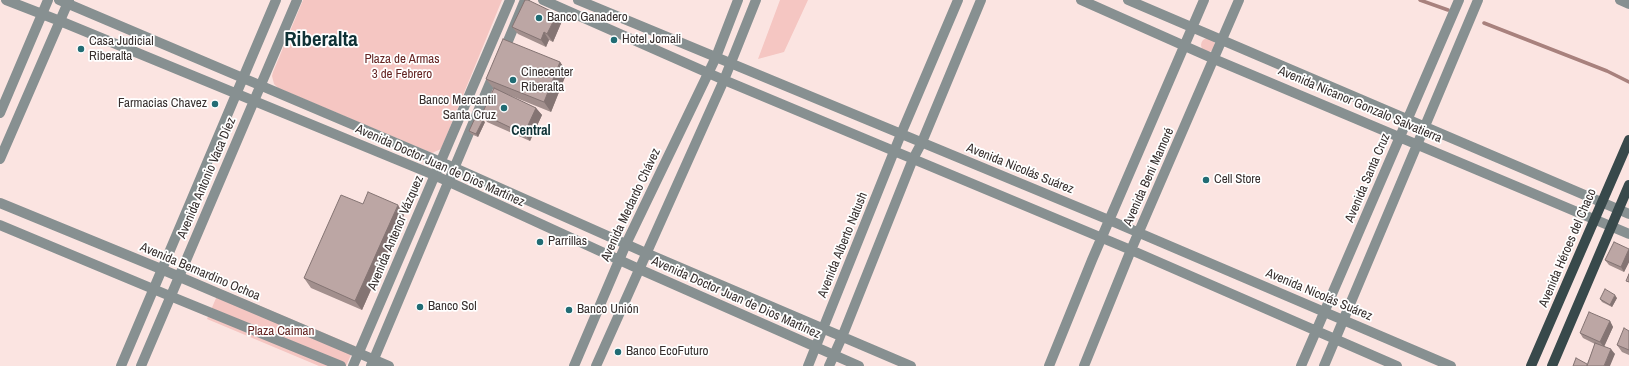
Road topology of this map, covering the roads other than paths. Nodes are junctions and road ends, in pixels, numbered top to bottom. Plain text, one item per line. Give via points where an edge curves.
1 (6, 0) edge
2 (48, 0) edge
3 (276, 0) edge
4 (297, 0) edge
5 (510, 0) edge
6 (525, 0) edge
7 (543, 0) edge
8 (578, 0) edge
9 (738, 0) edge
10 (756, 0) edge
11 (958, 0) edge
12 (981, 0) edge
13 (1081, 0) edge
14 (1128, 0) edge
15 (1204, 0) edge
16 (1239, 0) edge
17 (1459, 0) edge
18 (1478, 0) edge
19 (1620, 0) edge
20 (65, 1) edge
21 (1629, 4) edge
22 (42, 14) junction
23 (60, 21) junction
24 (1192, 28) junction
25 (1222, 40) junction
26 (1185, 46) junction
27 (716, 57) junction
28 (1214, 59) junction
29 (730, 62) junction
30 (708, 73) junction
31 (242, 79) junction
32 (724, 80) junction
33 (259, 85) junction
34 (236, 94) junction
35 (253, 100) junction
36 (0, 113) edge
37 (1406, 120) junction
38 (1425, 126) junction
39 (901, 134) junction
40 (1400, 136) junction
41 (1629, 140) edge
42 (922, 142) junction
43 (1418, 144) junction
44 (895, 151) junction
45 (0, 159) edge
46 (913, 160) junction
47 (440, 162) junction
48 (455, 168) junction
49 (434, 175) junction
50 (449, 182) junction
51 (1629, 185) edge
52 (1602, 202) junction
53 (0, 203) edge
54 (1618, 209) junction
55 (1629, 214) edge
56 (1594, 218) junction
57 (1109, 220) junction
58 (0, 225) edge
59 (1611, 226) junction
60 (1138, 233) junction
61 (1629, 234) edge
62 (1101, 238) junction
63 (626, 244) junction
64 (1131, 250) junction
65 (646, 253) junction
66 (619, 260) junction
67 (161, 269) junction
68 (639, 269) junction
69 (179, 277) junction
70 (152, 289) junction
71 (170, 296) junction
72 (1324, 312) junction
73 (1344, 319) junction
74 (824, 329) junction
75 (1316, 331) junction
76 (842, 337) junction
77 (1336, 339) junction
78 (816, 347) junction
79 (358, 353) junction
80 (834, 355) junction
81 (372, 363) edge
82 (121, 366) edge
83 (141, 366) edge
84 (341, 366) edge
85 (353, 366) edge
86 (389, 366) edge
87 (574, 366) edge
88 (596, 366) edge
89 (808, 366) edge
90 (829, 366) edge
91 (859, 366) edge
92 (910, 366) edge
93 (1049, 366) edge
94 (1084, 366) edge
95 (1301, 366) edge
96 (1324, 366) edge
97 (1397, 366) edge
98 (1451, 366) edge
99 (1532, 366) edge
100 (1552, 366) edge

1 - 22 street, Avenida Doctor Juan de Dios Martínez
2 - 22 street
3 - 31 street, Avenida Antonio Vaca Díez
4 - 33 street, Avenida Antonio Vaca Díez
5 - 47 street, Avenida Antenor Vázquez
6 - 48 street
7 - 30 street
8 - 27 street, Avenida Nicolás Suárez
9 - 27 street, Avenida Medardo Chávez
10 - 29 street
11 - 39 street, Avenida Alberto Natush
12 - 42 street
13 - 26 street, Avenida Nicanor Gonzalo Salvatierra
14 - 24 street, Avenida Nicanor Gonzalo Salvatierra
15 - 24 street, Avenida Beni Mamoré
16 - 25 street, Avenida Beni Mamoré
17 - 37 street, Avenida Santa Cruz
18 - 38 street
19 - 21 street
20 - 23 street
20 - 31 street, Avenida Doctor Juan de Dios Martínez
22 - 23 street, Avenida Doctor Juan de Dios Martínez
22 - 36 street
23 - 34 street, Avenida Doctor Juan de Dios Martínez
23 - 45 street
24 - 25 street, Avenida Nicanor Gonzalo Salvatierra
24 - 26 street, Avenida Beni Mamoré
25 - 28 street, Avenida Beni Mamoré
25 - 37 street, Avenida Nicanor Gonzalo Salvatierra
26 - 28 street, Avenida Nicanor Gonzalo Salvatierra
26 - 57 street, Avenida Beni Mamoré
27 - 29 street, Avenida Nicolás Suárez
27 - 30 street, Avenida Medardo Chávez
28 - 40 street, Avenida Nicanor Gonzalo Salvatierra
28 - 60 street, Avenida Beni Mamoré
29 - 32 street
29 - 39 street, Avenida Nicolás Suárez
30 - 32 street
30 - 63 street, Avenida Medardo Chávez
31 - 33 street, Avenida Doctor Juan de Dios Martínez
31 - 34 street, Avenida Antonio Vaca Díez
32 - 44 street
32 - 65 street
33 - 35 street, Avenida Antonio Vaca Díez
33 - 47 street, Avenida Doctor Juan de Dios Martínez
34 - 35 street, Avenida Doctor Juan de Dios Martínez
34 - 67 street, Avenida Antonio Vaca Díez
35 - 49 street, Avenida Doctor Juan de Dios Martínez
35 - 69 street, Avenida Antonio Vaca Díez
37 - 38 street, Avenida Nicanor Gonzalo Salvatierra
37 - 40 street, Avenida Santa Cruz
38 - 43 street
38 - 52 street, Avenida Nicanor Gonzalo Salvatierra
39 - 42 street, Avenida Nicolás Suárez
39 - 44 street, Avenida Alberto Natush
40 - 43 street, Avenida Nicanor Gonzalo Salvatierra
40 - 72 street, Avenida Santa Cruz
41 - 52 main road, Avenida Héroes del Chaco
42 - 46 street
42 - 57 street, Avenida Nicolás Suárez
43 - 56 street, Avenida Nicanor Gonzalo Salvatierra
43 - 73 street
44 - 46 street
44 - 74 street, Avenida Alberto Natush
46 - 62 street
46 - 76 street
47 - 48 street, Avenida Doctor Juan de Dios Martínez
47 - 49 street, Avenida Antenor Vázquez
48 - 50 street
48 - 63 street, Avenida Doctor Juan de Dios Martínez
49 - 50 street, Avenida Doctor Juan de Dios Martínez
49 - 79 street, Avenida Antenor Vázquez
50 - 66 street, Avenida Doctor Juan de Dios Martínez
50 - 81 street
51 - 54 main road
52 - 54 street, Avenida Nicanor Gonzalo Salvatierra
52 - 56 main road, Avenida Héroes del Chaco
53 - 67 street, Avenida Bernardino Ochoa
54 - 55 street, Avenida Nicanor Gonzalo Salvatierra
54 - 59 main road
56 - 59 street, Avenida Nicanor Gonzalo Salvatierra
56 - 99 main road, Avenida Héroes del Chaco
57 - 60 street, Avenida Nicolás Suárez
57 - 62 street, Avenida Beni Mamoré
58 - 70 street
59 - 61 street, Avenida Nicanor Gonzalo Salvatierra
59 - 100 main road
60 - 64 street, Avenida Beni Mamoré
60 - 72 street, Avenida Nicolás Suárez
62 - 64 street
62 - 93 street, Avenida Beni Mamoré
63 - 65 street, Avenida Doctor Juan de Dios Martínez
63 - 66 street, Avenida Medardo Chávez
64 - 75 street
64 - 94 street, Avenida Beni Mamoré
65 - 68 street
65 - 74 street, Avenida Doctor Juan de Dios Martínez
66 - 68 street, Avenida Doctor Juan de Dios Martínez
66 - 87 street, Avenida Medardo Chávez
67 - 69 street, Avenida Bernardino Ochoa
67 - 70 street, Avenida Antonio Vaca Díez
68 - 78 street, Avenida Doctor Juan de Dios Martínez
68 - 88 street
69 - 71 street, Avenida Antonio Vaca Díez
69 - 79 street, Avenida Bernardino Ochoa
70 - 71 street
70 - 82 street, Avenida Antonio Vaca Díez
71 - 83 street, Avenida Antonio Vaca Díez
71 - 84 street
72 - 73 street, Avenida Nicolás Suárez
72 - 75 street, Avenida Santa Cruz
73 - 77 street
73 - 98 street, Avenida Nicolás Suárez
74 - 76 street, Avenida Doctor Juan de Dios Martínez
74 - 78 street, Avenida Alberto Natush
75 - 77 street
75 - 95 street, Avenida Santa Cruz
76 - 80 street
76 - 92 street, Avenida Doctor Juan de Dios Martínez
77 - 96 street
77 - 97 street
78 - 80 street, Avenida Doctor Juan de Dios Martínez
78 - 89 street, Avenida Alberto Natush
79 - 81 street, Avenida Bernardino Ochoa
79 - 85 street, Avenida Antenor Vázquez
80 - 90 street
80 - 91 street, Avenida Doctor Juan de Dios Martínez
81 - 86 street, Avenida Bernardino Ochoa

